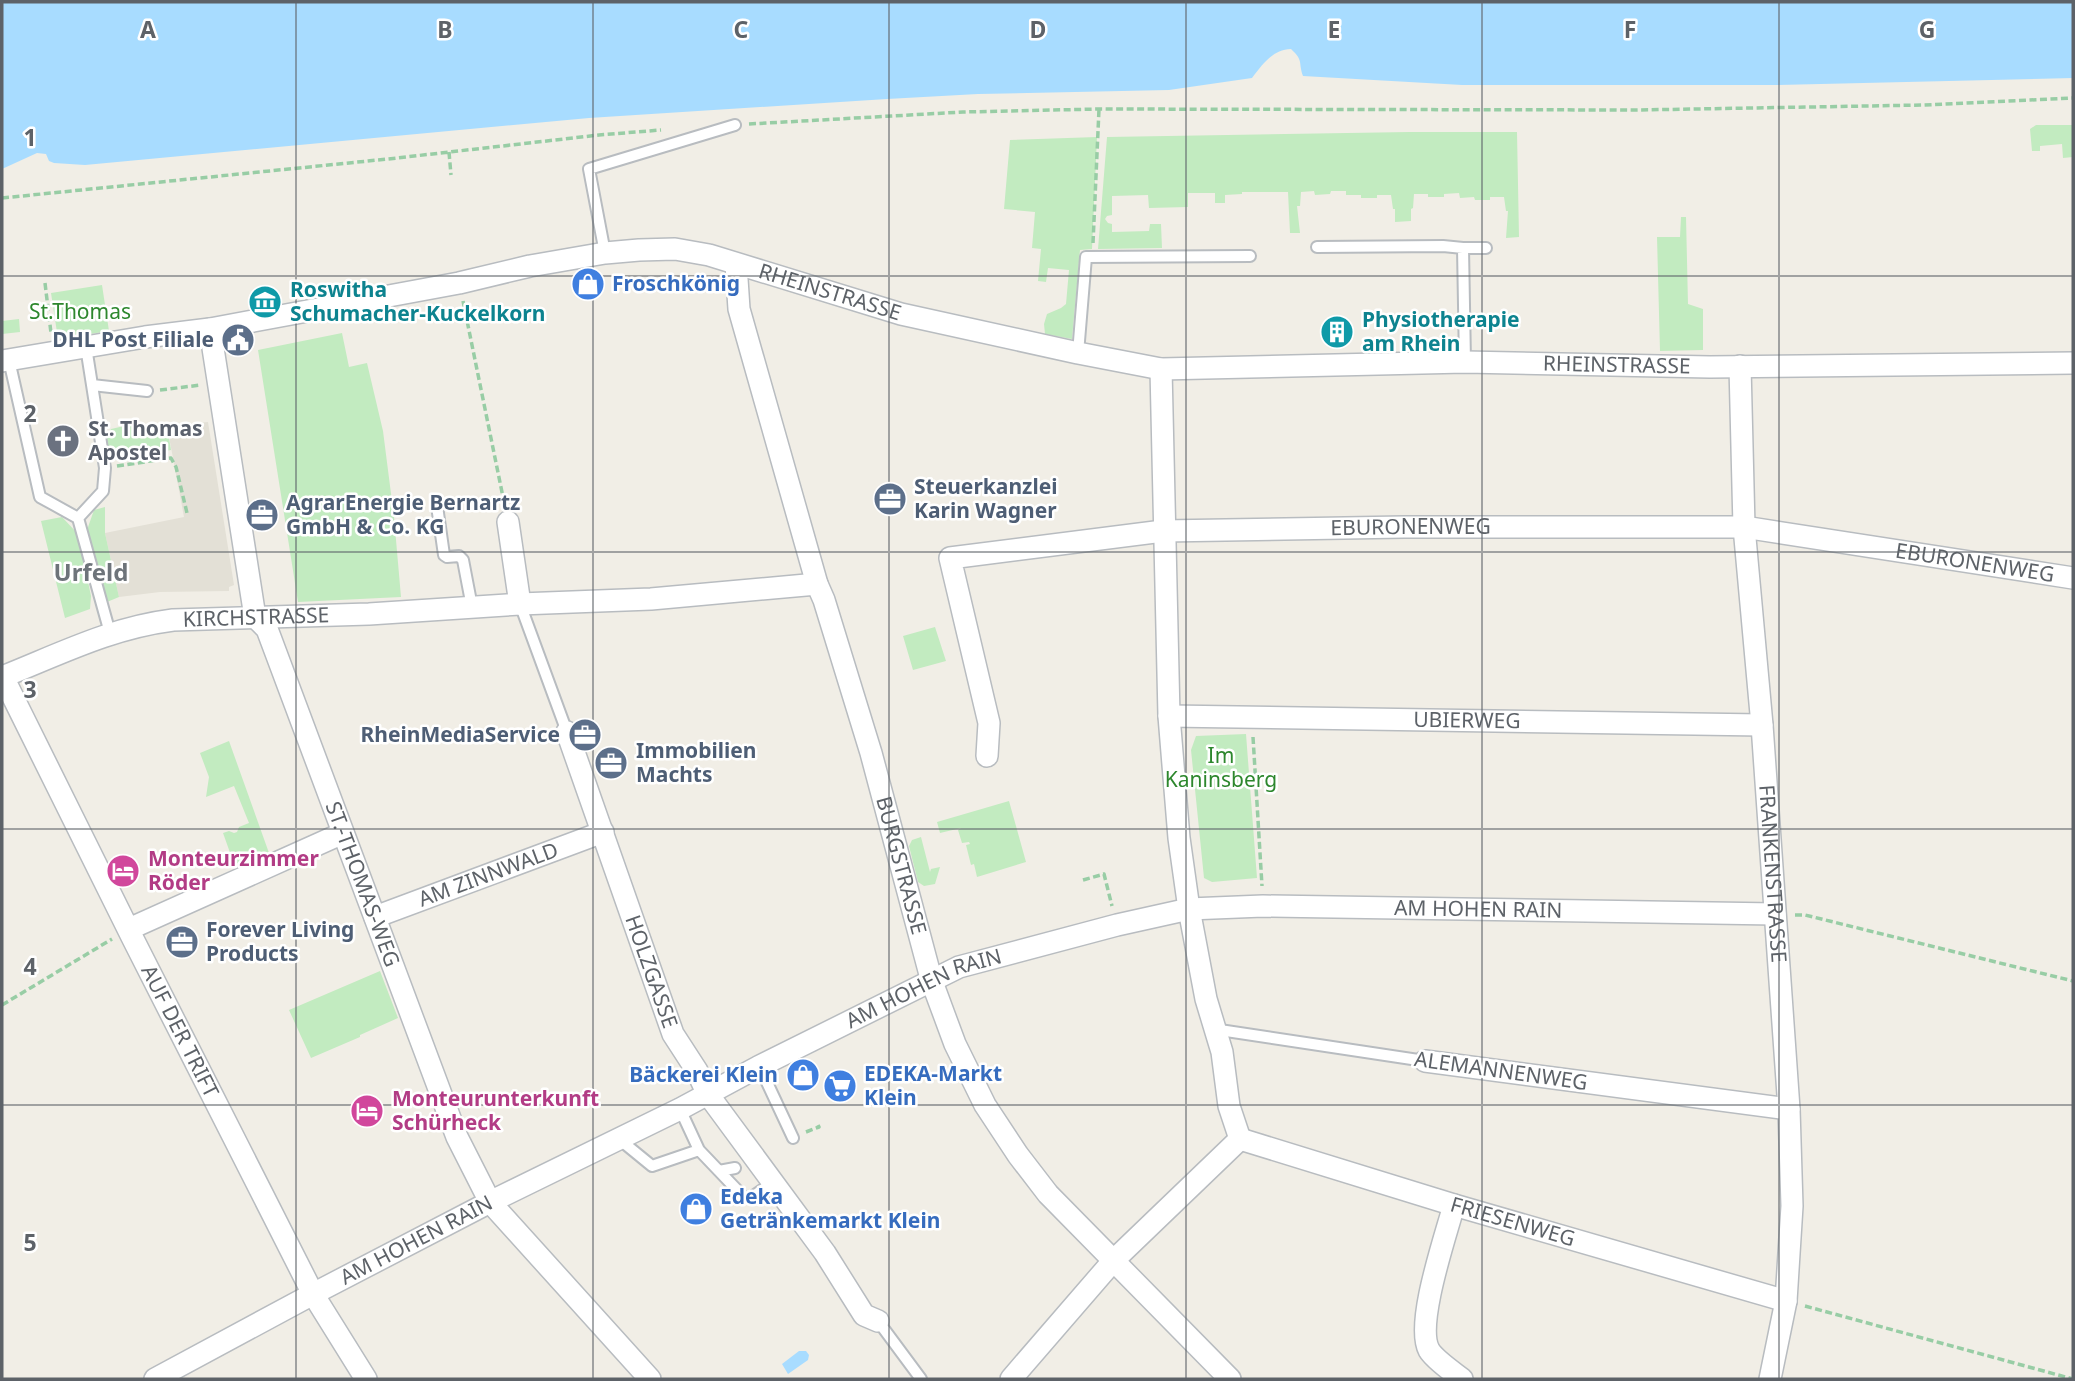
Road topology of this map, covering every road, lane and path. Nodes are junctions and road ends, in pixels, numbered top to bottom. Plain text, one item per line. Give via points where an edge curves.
1 (2073, 97) edge
2 (1099, 108) junction
3 (735, 125) joint
4 (667, 130) dead end
5 (449, 152) junction
6 (452, 174) dead end
7 (2, 198) edge
8 (1317, 247) dead end
9 (1464, 248) junction
10 (1486, 248) dead end
11 (606, 253) junction
12 (1250, 256) dead end
13 (1086, 257) junction
14 (736, 264) junction
15 (45, 283) dead end
16 (459, 283) junction
17 (209, 329) junction
18 (86, 347) junction
19 (53, 353) junction
20 (1078, 353) junction
21 (5, 361) edge
22 (1465, 362) junction
23 (2073, 363) edge
24 (1740, 366) junction
25 (1161, 369) junction
26 (217, 384) junction
27 (92, 386) junction
28 (147, 391) joint
29 (105, 468) junction
30 (437, 506) dead end
31 (187, 513) dead end
32 (78, 518) junction
33 (508, 522) joint
34 (1744, 527) junction
35 (1163, 531) junction
36 (2073, 579) edge
37 (817, 584) junction
38 (520, 604) junction
39 (472, 607) junction
40 (255, 617) junction
41 (110, 633) junction
42 (3, 677) edge
43 (1169, 716) junction
44 (1762, 725) junction
45 (567, 732) joint
46 (1253, 740) dead end
47 (986, 756) dead end
48 (603, 832) junction
49 (343, 833) junction
50 (1083, 880) dead end
51 (1263, 906) junction
52 (1189, 909) junction
53 (1775, 914) junction
54 (374, 917) junction
55 (1117, 925) junction
56 (129, 929) junction
57 (2073, 981) edge
58 (932, 982) junction
59 (2, 1005) edge
60 (1213, 1029) junction
61 (1425, 1061) joint
62 (758, 1067) junction
63 (707, 1093) junction
64 (680, 1109) junction
65 (1789, 1109) junction
66 (818, 1125) dead end
67 (793, 1138) joint
68 (619, 1139) junction
69 (1240, 1139) junction
70 (699, 1150) junction
71 (735, 1168) dead end
72 (719, 1171) junction
73 (772, 1183) junction
74 (489, 1202) junction
75 (1454, 1205) junction
76 (1113, 1261) junction
77 (313, 1294) junction
78 (1786, 1301) junction
79 (878, 1321) joint
80 (155, 1379) edge
81 (366, 1379) edge
82 (650, 1379) edge
83 (920, 1379) edge
84 (1011, 1379) edge
85 (1230, 1379) edge
86 (1462, 1379) edge
87 (1770, 1379) edge
88 (2073, 1379) edge

1 - 2 path via 1923,105 1637,110
2 - 3 path
2 - 13 path via 1093,249
3 - 11 lane via 589,169
4 - 5 path
5 - 6 path
5 - 7 path
8 - 9 lane
9 - 10 lane
9 - 22 lane
11 - 14 street, RHEINSTRASSE via 674,249
11 - 16 street, RHEINSTRASSE
12 - 13 lane
13 - 20 lane
14 - 20 street, RHEINSTRASSE via 901,314
14 - 37 street, BURGSTRASSE via 739,309
15 - 19 path
16 - 17 street, RHEINSTRASSE
16 - 33 path
17 - 18 street, RHEINSTRASSE
17 - 26 street, ST.-THOMAS-WEG
18 - 19 street, RHEINSTRASSE
18 - 27 lane
19 - 21 street, RHEINSTRASSE
20 - 25 street, RHEINSTRASSE
21 - 32 lane via 40,497
22 - 24 street, RHEINSTRASSE
22 - 25 street, RHEINSTRASSE
23 - 24 street, RHEINSTRASSE
24 - 34 street, FRANKENSTRASSE
25 - 35 street
26 - 28 path
26 - 40 street, ST.-THOMAS-WEG
27 - 28 lane
27 - 29 lane
29 - 31 path via 171,458
29 - 32 lane via 103,491
30 - 39 lane via 444,555 463,560
32 - 41 lane
33 - 38 street
34 - 35 street, EBURONENWEG
34 - 36 street, EBURONENWEG
34 - 44 street, FRANKENSTRASSE
35 - 43 street
35 - 47 street, EBURONENWEG via 950,558 989,723
37 - 38 street, KIRCHSTRASSE via 650,599
37 - 58 street, BURGSTRASSE via 871,753
38 - 39 street, KIRCHSTRASSE
38 - 45 lane
39 - 40 street, KIRCHSTRASSE
40 - 41 street, KIRCHSTRASSE via 173,620
40 - 49 street, ST.-THOMAS-WEG via 267,629
41 - 42 street, KIRCHSTRASSE
42 - 56 street, AUF DER TRIFT
43 - 44 street, UBIERWEG
43 - 52 street
44 - 53 street, FRANKENSTRASSE
45 - 48 street, HOLZGASSE
46 - 51 path
48 - 54 street, AM ZINNWALD
48 - 63 street, HOLZGASSE via 673,1034
49 - 54 street, ST.-THOMAS-WEG
49 - 56 street
50 - 55 path via 1104,874
51 - 52 street, AM HOHEN RAIN
51 - 53 street, AM HOHEN RAIN
52 - 55 street, AM HOHEN RAIN
52 - 60 street
53 - 57 path via 1805,915
53 - 65 street, FRANKENSTRASSE
54 - 74 street, ST.-THOMAS-WEG via 457,1137
55 - 58 street, AM HOHEN RAIN via 959,967
56 - 59 path
56 - 77 street, AUF DER TRIFT
58 - 62 street, AM HOHEN RAIN
58 - 76 street, BURGSTRASSE via 985,1105 1048,1194
60 - 61 lane, ALEMANNENWEG
60 - 69 street via 1222,1052 1228,1105
61 - 65 street, ALEMANNENWEG
62 - 63 street, AM HOHEN RAIN
62 - 67 lane
63 - 64 street, AM HOHEN RAIN
63 - 73 street, HOLZGASSE
64 - 68 street, AM HOHEN RAIN
64 - 70 lane
65 - 78 street, FRANKENSTRASSE via 1792,1206
66 - 67 path
68 - 70 lane via 652,1167
68 - 74 street, AM HOHEN RAIN
69 - 75 street, FRIESENWEG
69 - 76 street
70 - 72 lane
71 - 72 lane
72 - 73 lane via 746,1195
73 - 79 street, HOLZGASSE via 864,1315
74 - 77 street, AM HOHEN RAIN
74 - 82 street, ST.-THOMAS-WEG
75 - 78 street, FRIESENWEG
75 - 86 street via 1424,1327 1429,1350
76 - 84 street
76 - 85 street, BURGSTRASSE
77 - 80 street, AM HOHEN RAIN
77 - 81 street, AUF DER TRIFT
78 - 87 street, FRANKENSTRASSE
78 - 88 path
79 - 83 lane

